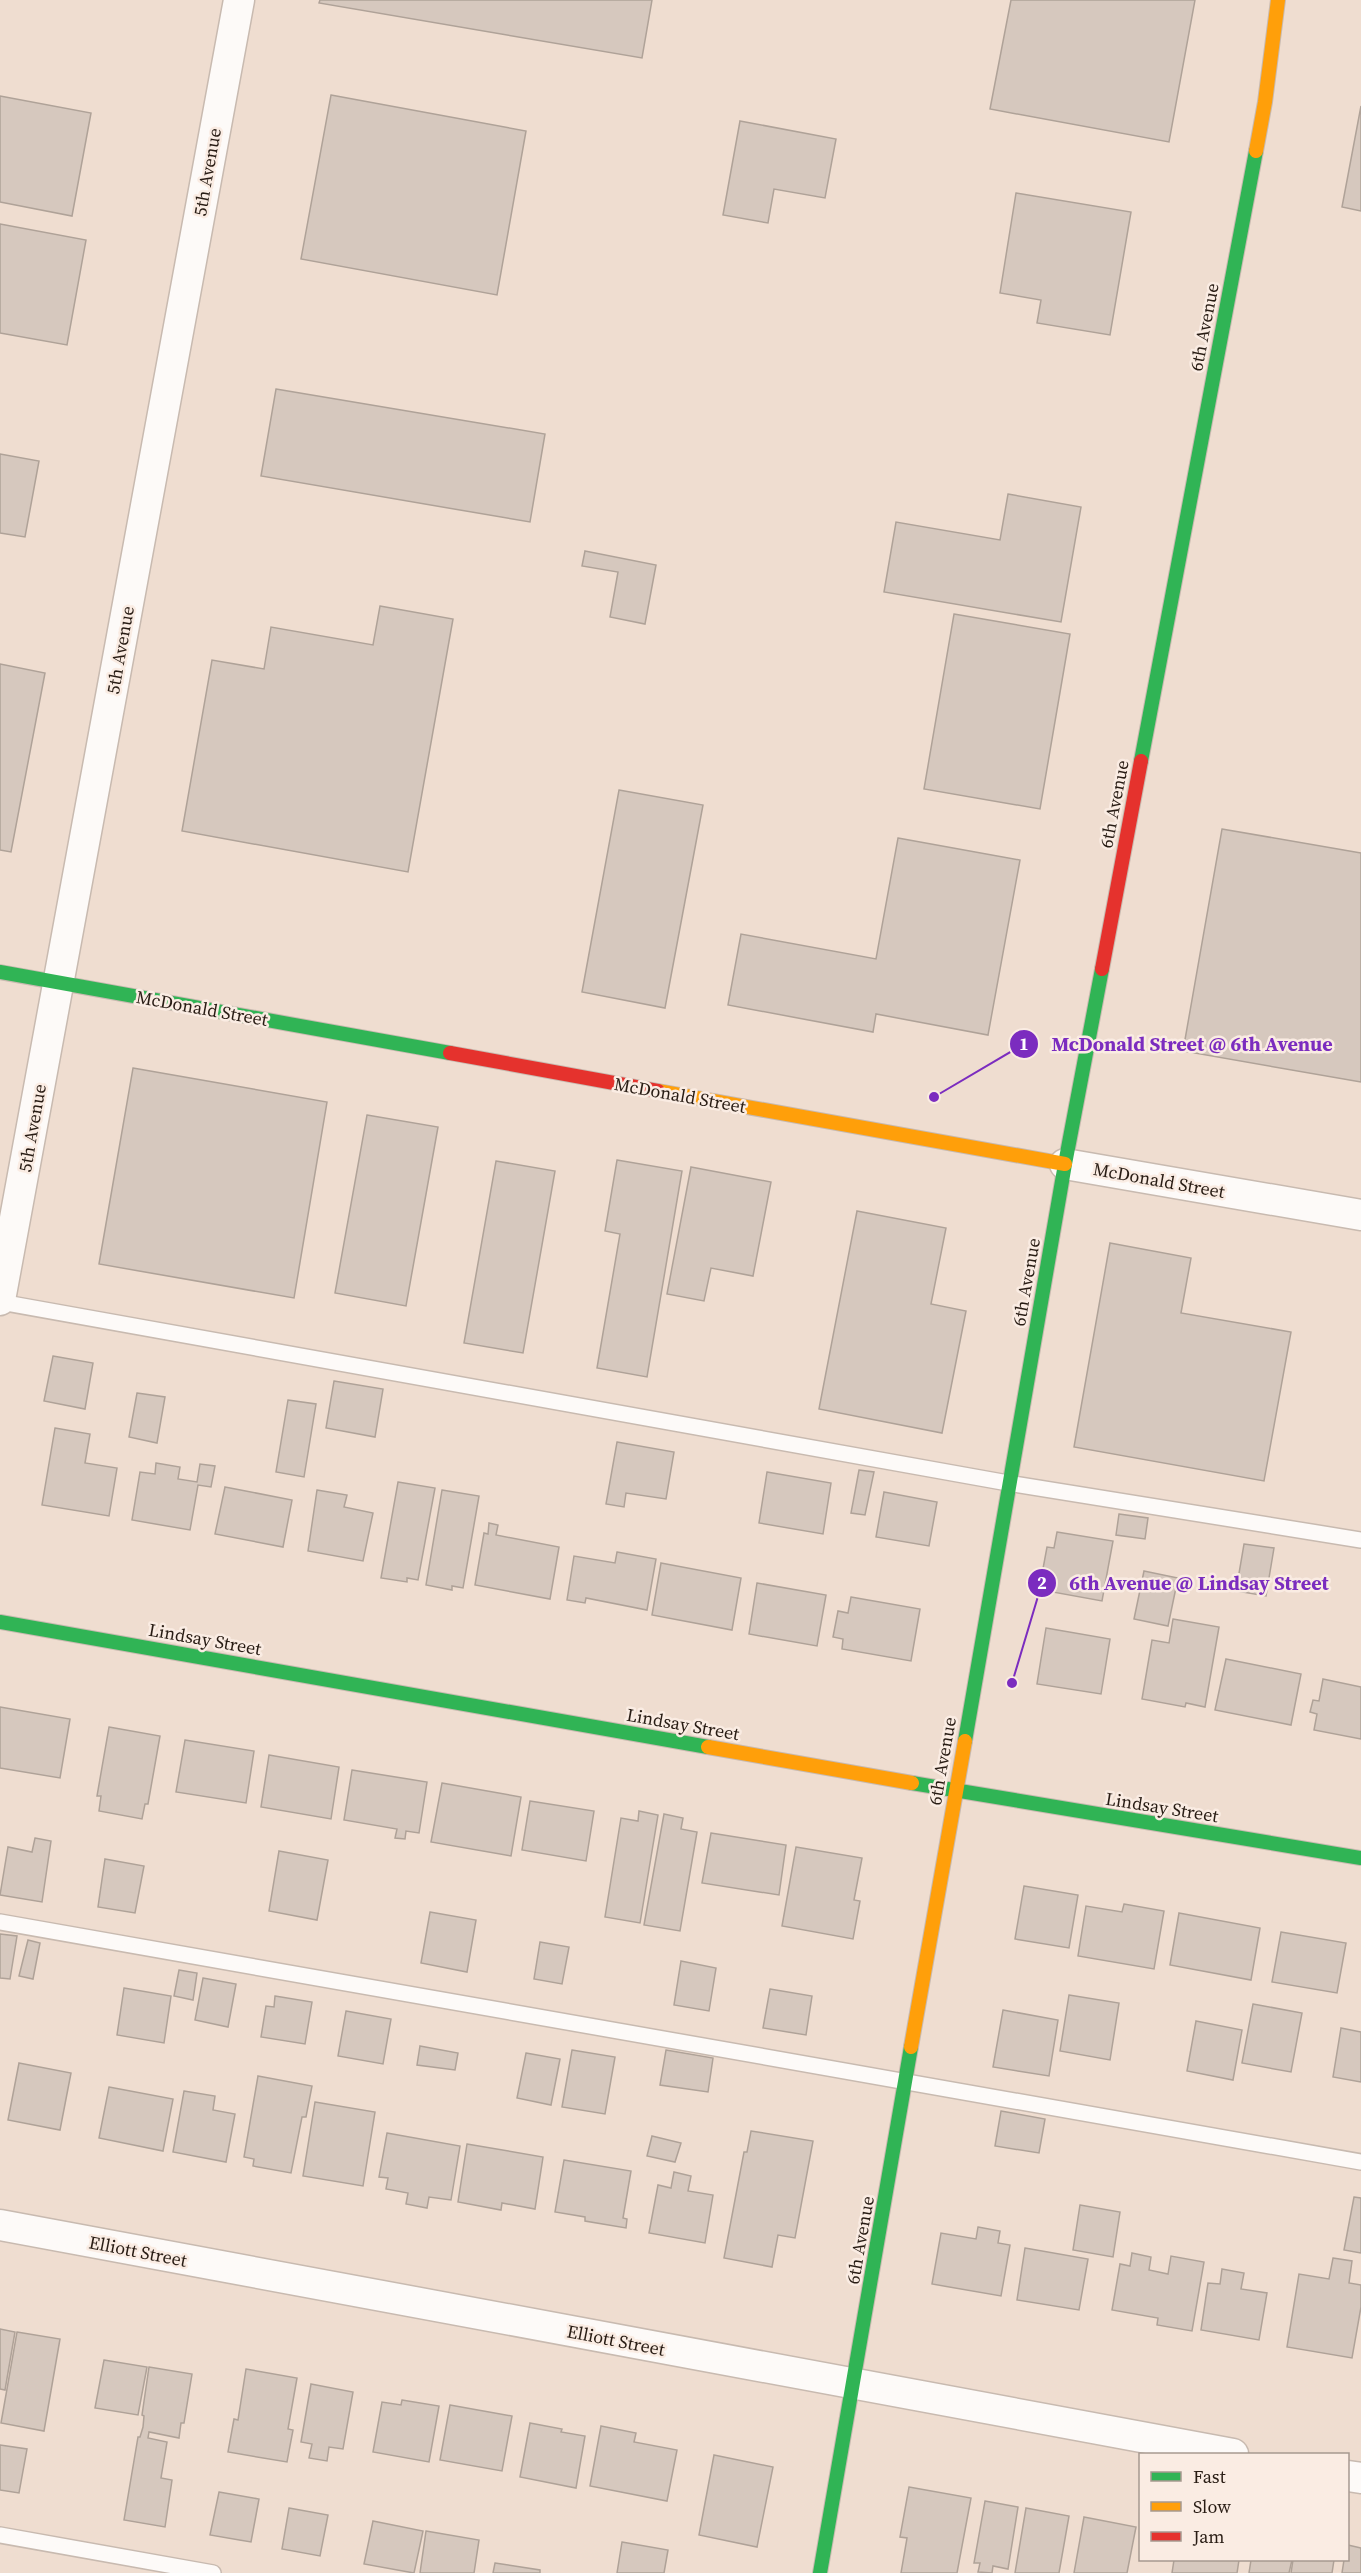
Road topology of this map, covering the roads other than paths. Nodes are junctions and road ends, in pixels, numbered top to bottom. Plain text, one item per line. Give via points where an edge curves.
1 (239, 0) edge
2 (1278, 0) edge
3 (0, 972) edge
4 (59, 982) junction
5 (1065, 1164) junction
6 (1361, 1215) edge
7 (0, 1301) edge
8 (1008, 1483) junction
9 (1361, 1540) edge
10 (0, 1622) edge
11 (956, 1791) junction
12 (1361, 1858) edge
13 (0, 1922) edge
14 (906, 2081) junction
15 (1361, 2162) edge
16 (0, 2225) edge
17 (854, 2385) junction
18 (1228, 2453) edge
19 (0, 2535) edge
20 (213, 2573) edge
21 (820, 2573) edge

1 - 4 street, 5th Avenue
2 - 5 street, 6th Avenue via 1263,114
3 - 4 street, McDonald Street
4 - 5 street, McDonald Street
4 - 7 street, 5th Avenue
5 - 6 street, McDonald Street
5 - 8 street, 6th Avenue
7 - 8 lane
8 - 9 lane
8 - 11 street, 6th Avenue
10 - 11 street, Lindsay Street
11 - 12 street, Lindsay Street
11 - 14 street, 6th Avenue
13 - 14 lane
14 - 15 lane
14 - 17 street, 6th Avenue
16 - 17 street, Elliott Street
17 - 18 street, Elliott Street
17 - 21 street, 6th Avenue
19 - 20 lane

